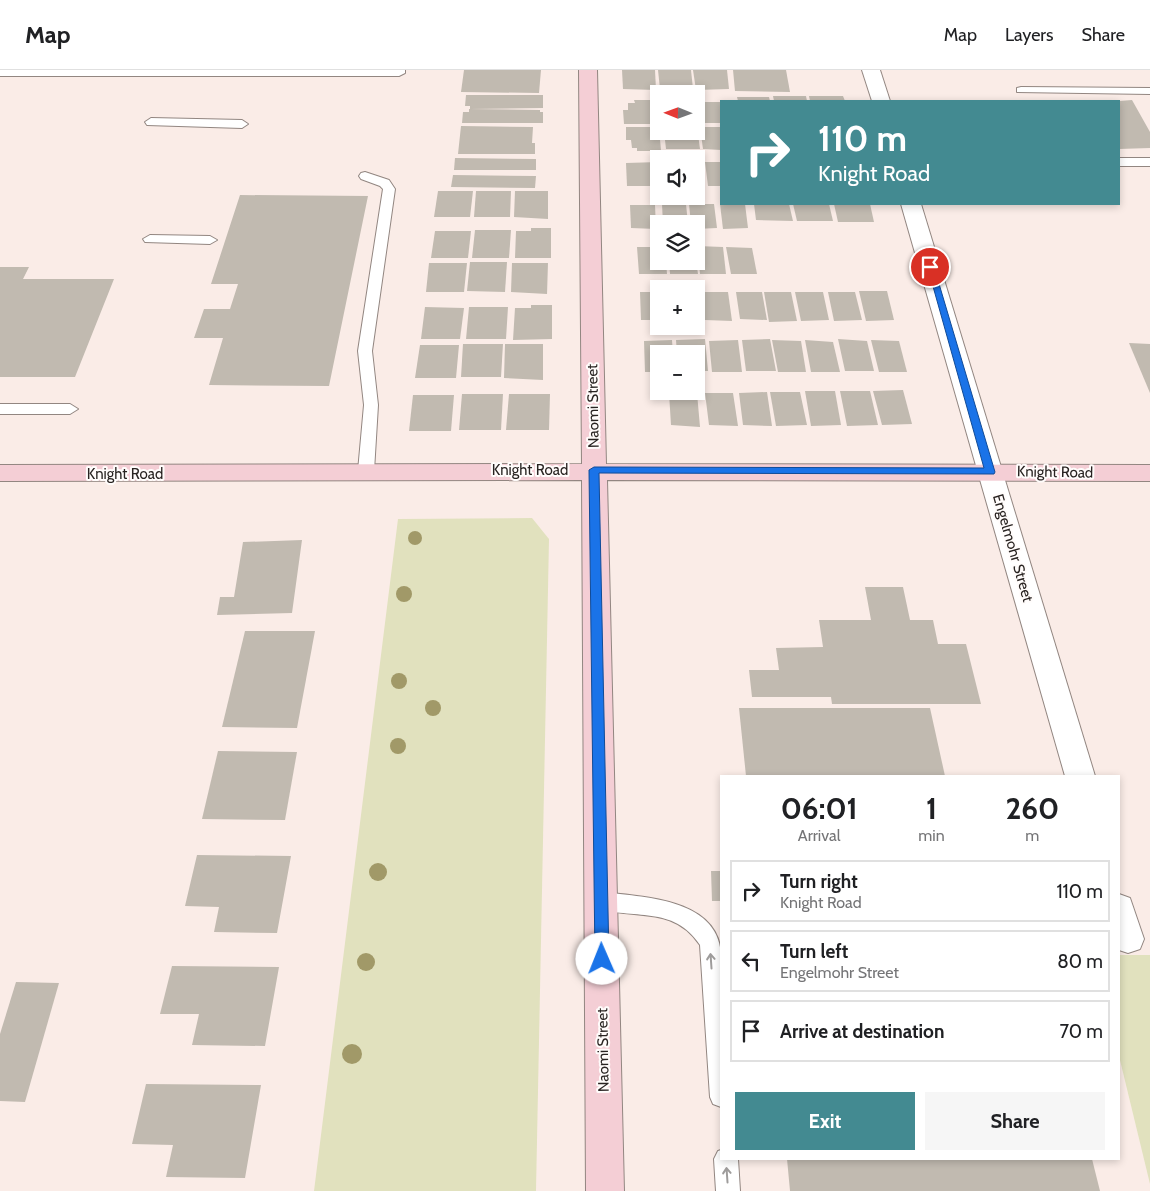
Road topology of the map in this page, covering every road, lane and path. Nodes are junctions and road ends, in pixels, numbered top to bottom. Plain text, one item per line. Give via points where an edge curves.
1 (399, 70) edge
2 (588, 70) edge
3 (872, 70) edge
4 (0, 73) edge
5 (1021, 90) dead end
6 (1150, 91) edge
7 (881, 100) edge
8 (151, 122) dead end
9 (242, 124) dead end
10 (1120, 162) edge
11 (1150, 162) edge
12 (365, 176) dead end
13 (911, 205) edge
14 (150, 239) dead end
15 (210, 240) dead end
16 (0, 409) edge
17 (70, 409) dead end
18 (594, 470) junction
19 (366, 471) junction
20 (990, 472) junction
21 (1150, 473) edge
22 (0, 474) edge
23 (1080, 775) edge
24 (601, 901) junction
25 (1120, 911) edge
26 (1128, 939) dead end
27 (720, 1083) edge
28 (726, 1160) edge
29 (605, 1191) edge
30 (728, 1191) edge

1 - 4 lane via 399,73
2 - 18 street, Naomi Street
3 - 7 street
5 - 6 lane
8 - 9 lane
10 - 11 lane
12 - 19 lane via 385,183 390,189 365,350 371,405
13 - 20 street, Engelmohr Street
14 - 15 lane
16 - 17 lane
18 - 19 street, Knight Road
18 - 20 street, Knight Road
18 - 24 street, Naomi Street
19 - 22 street, Knight Road
20 - 21 street, Knight Road
20 - 23 street, Engelmohr Street
27 -> 24 lane via 710,943 698,925 664,908
24 - 29 street, Naomi Street
25 - 26 street
30 -> 28 lane

